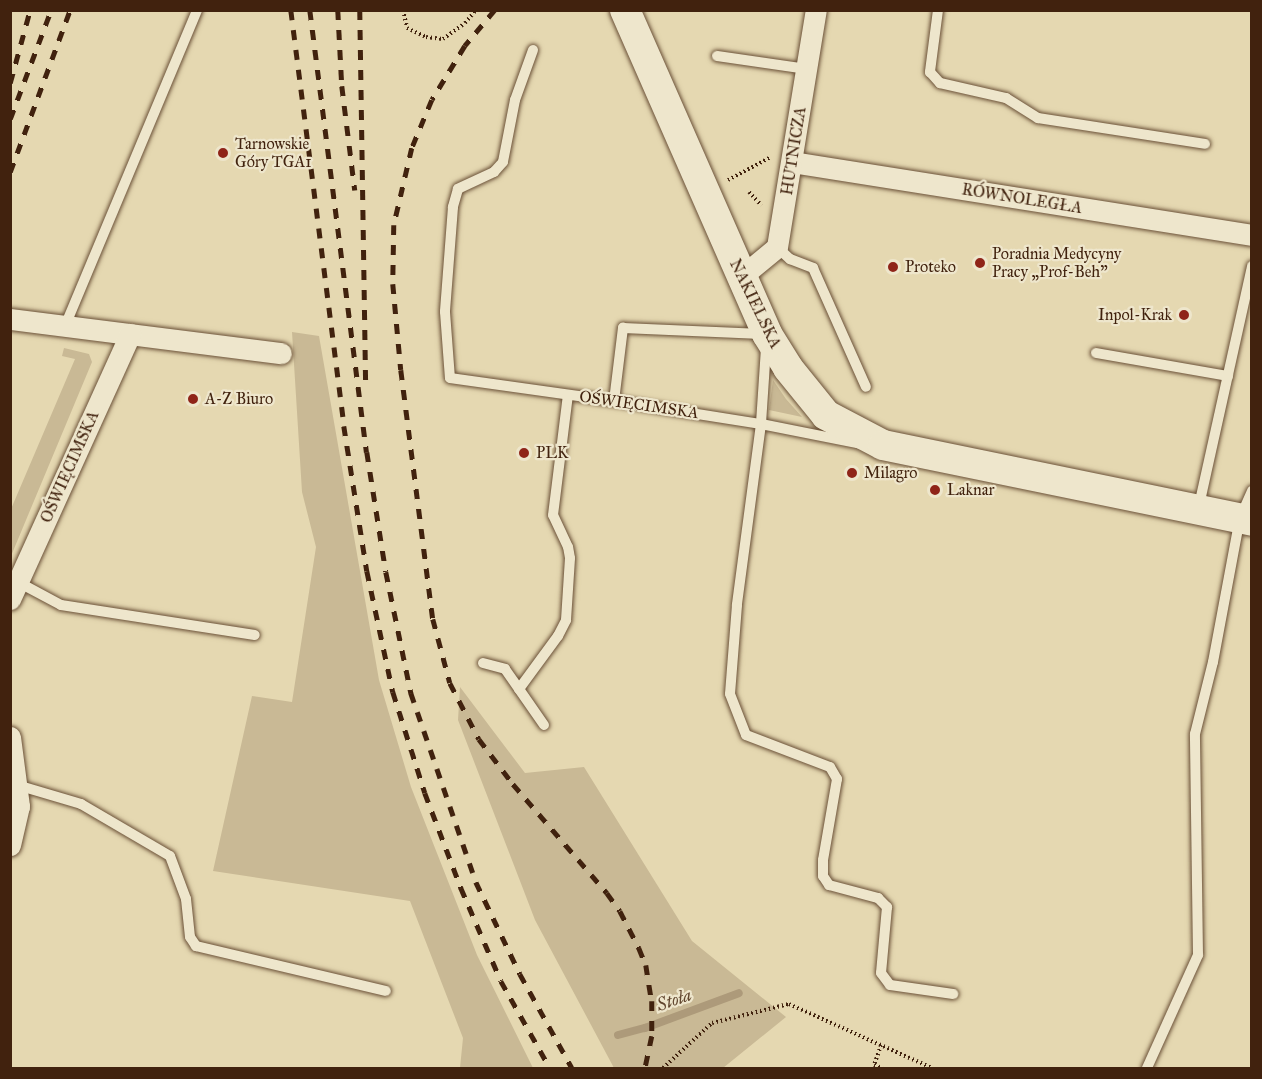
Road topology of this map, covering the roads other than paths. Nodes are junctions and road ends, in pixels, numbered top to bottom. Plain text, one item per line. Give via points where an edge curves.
1 (197, 10) edge
2 (816, 10) edge
3 (938, 10) edge
4 (631, 22) edge
5 (533, 50) dead end
6 (717, 56) dead end
7 (807, 69) junction
8 (1205, 144) dead end
9 (784, 159) junction
10 (1251, 235) edge
11 (777, 247) junction
12 (1251, 266) edge
13 (742, 276) junction
14 (10, 319) edge
15 (65, 326) junction
16 (130, 334) junction
17 (767, 334) junction
18 (1096, 353) dead end
19 (281, 354) dead end
20 (1228, 376) junction
21 (866, 387) dead end
22 (568, 395) junction
23 (614, 400) junction
24 (761, 424) junction
25 (883, 446) junction
26 (1251, 491) edge
27 (1198, 510) junction
28 (1246, 520) edge
29 (14, 591) edge
30 (255, 634) dead end
31 (483, 663) dead end
32 (519, 689) junction
33 (544, 725) dead end
34 (10, 737) edge
35 (17, 785) junction
36 (10, 845) edge
37 (386, 991) dead end
38 (953, 993) dead end
39 (1147, 1068) edge

1 - 15 lane
2 - 7 street, HUTNICZA
3 - 8 lane via 930,72 940,83 1006,98 1038,118
4 - 13 street, NAKIELSKA
5 - 22 lane via 515,100 503,162 494,172 458,189 453,207 445,312 450,378
6 - 7 lane
7 - 9 street, HUTNICZA
9 - 10 street, RÓWNOLEGŁA
9 - 11 street, HUTNICZA
11 - 13 street
11 - 21 lane via 790,259 813,268
12 - 20 lane
13 - 17 street, NAKIELSKA
14 - 15 street
15 - 16 street
16 - 19 street
16 - 29 street, OŚWIĘCIMSKA
17 - 23 lane via 623,328
17 - 24 lane
17 - 25 street, NAKIELSKA via 788,368 826,415
18 - 20 lane
20 - 27 lane
22 - 23 lane, OŚWIĘCIMSKA
22 - 32 lane, OŚWIĘCIMSKA via 553,514 570,558 566,620
23 - 24 lane, OŚWIĘCIMSKA
24 - 25 lane, OŚWIĘCIMSKA via 845,443
24 - 38 lane via 737,605 730,694 746,735 830,767 837,779 823,876 829,885 878,898 886,908 881,973 890,986
25 - 27 street, NAKIELSKA
26 - 28 lane
27 - 28 street, NAKIELSKA
28 - 39 lane via 1195,734 1198,955
29 - 30 lane via 61,605
31 - 32 lane via 505,669
32 - 33 lane
34 - 35 street
35 - 36 street via 19,806
35 - 37 lane via 81,804 170,856 186,899 190,937 196,946

